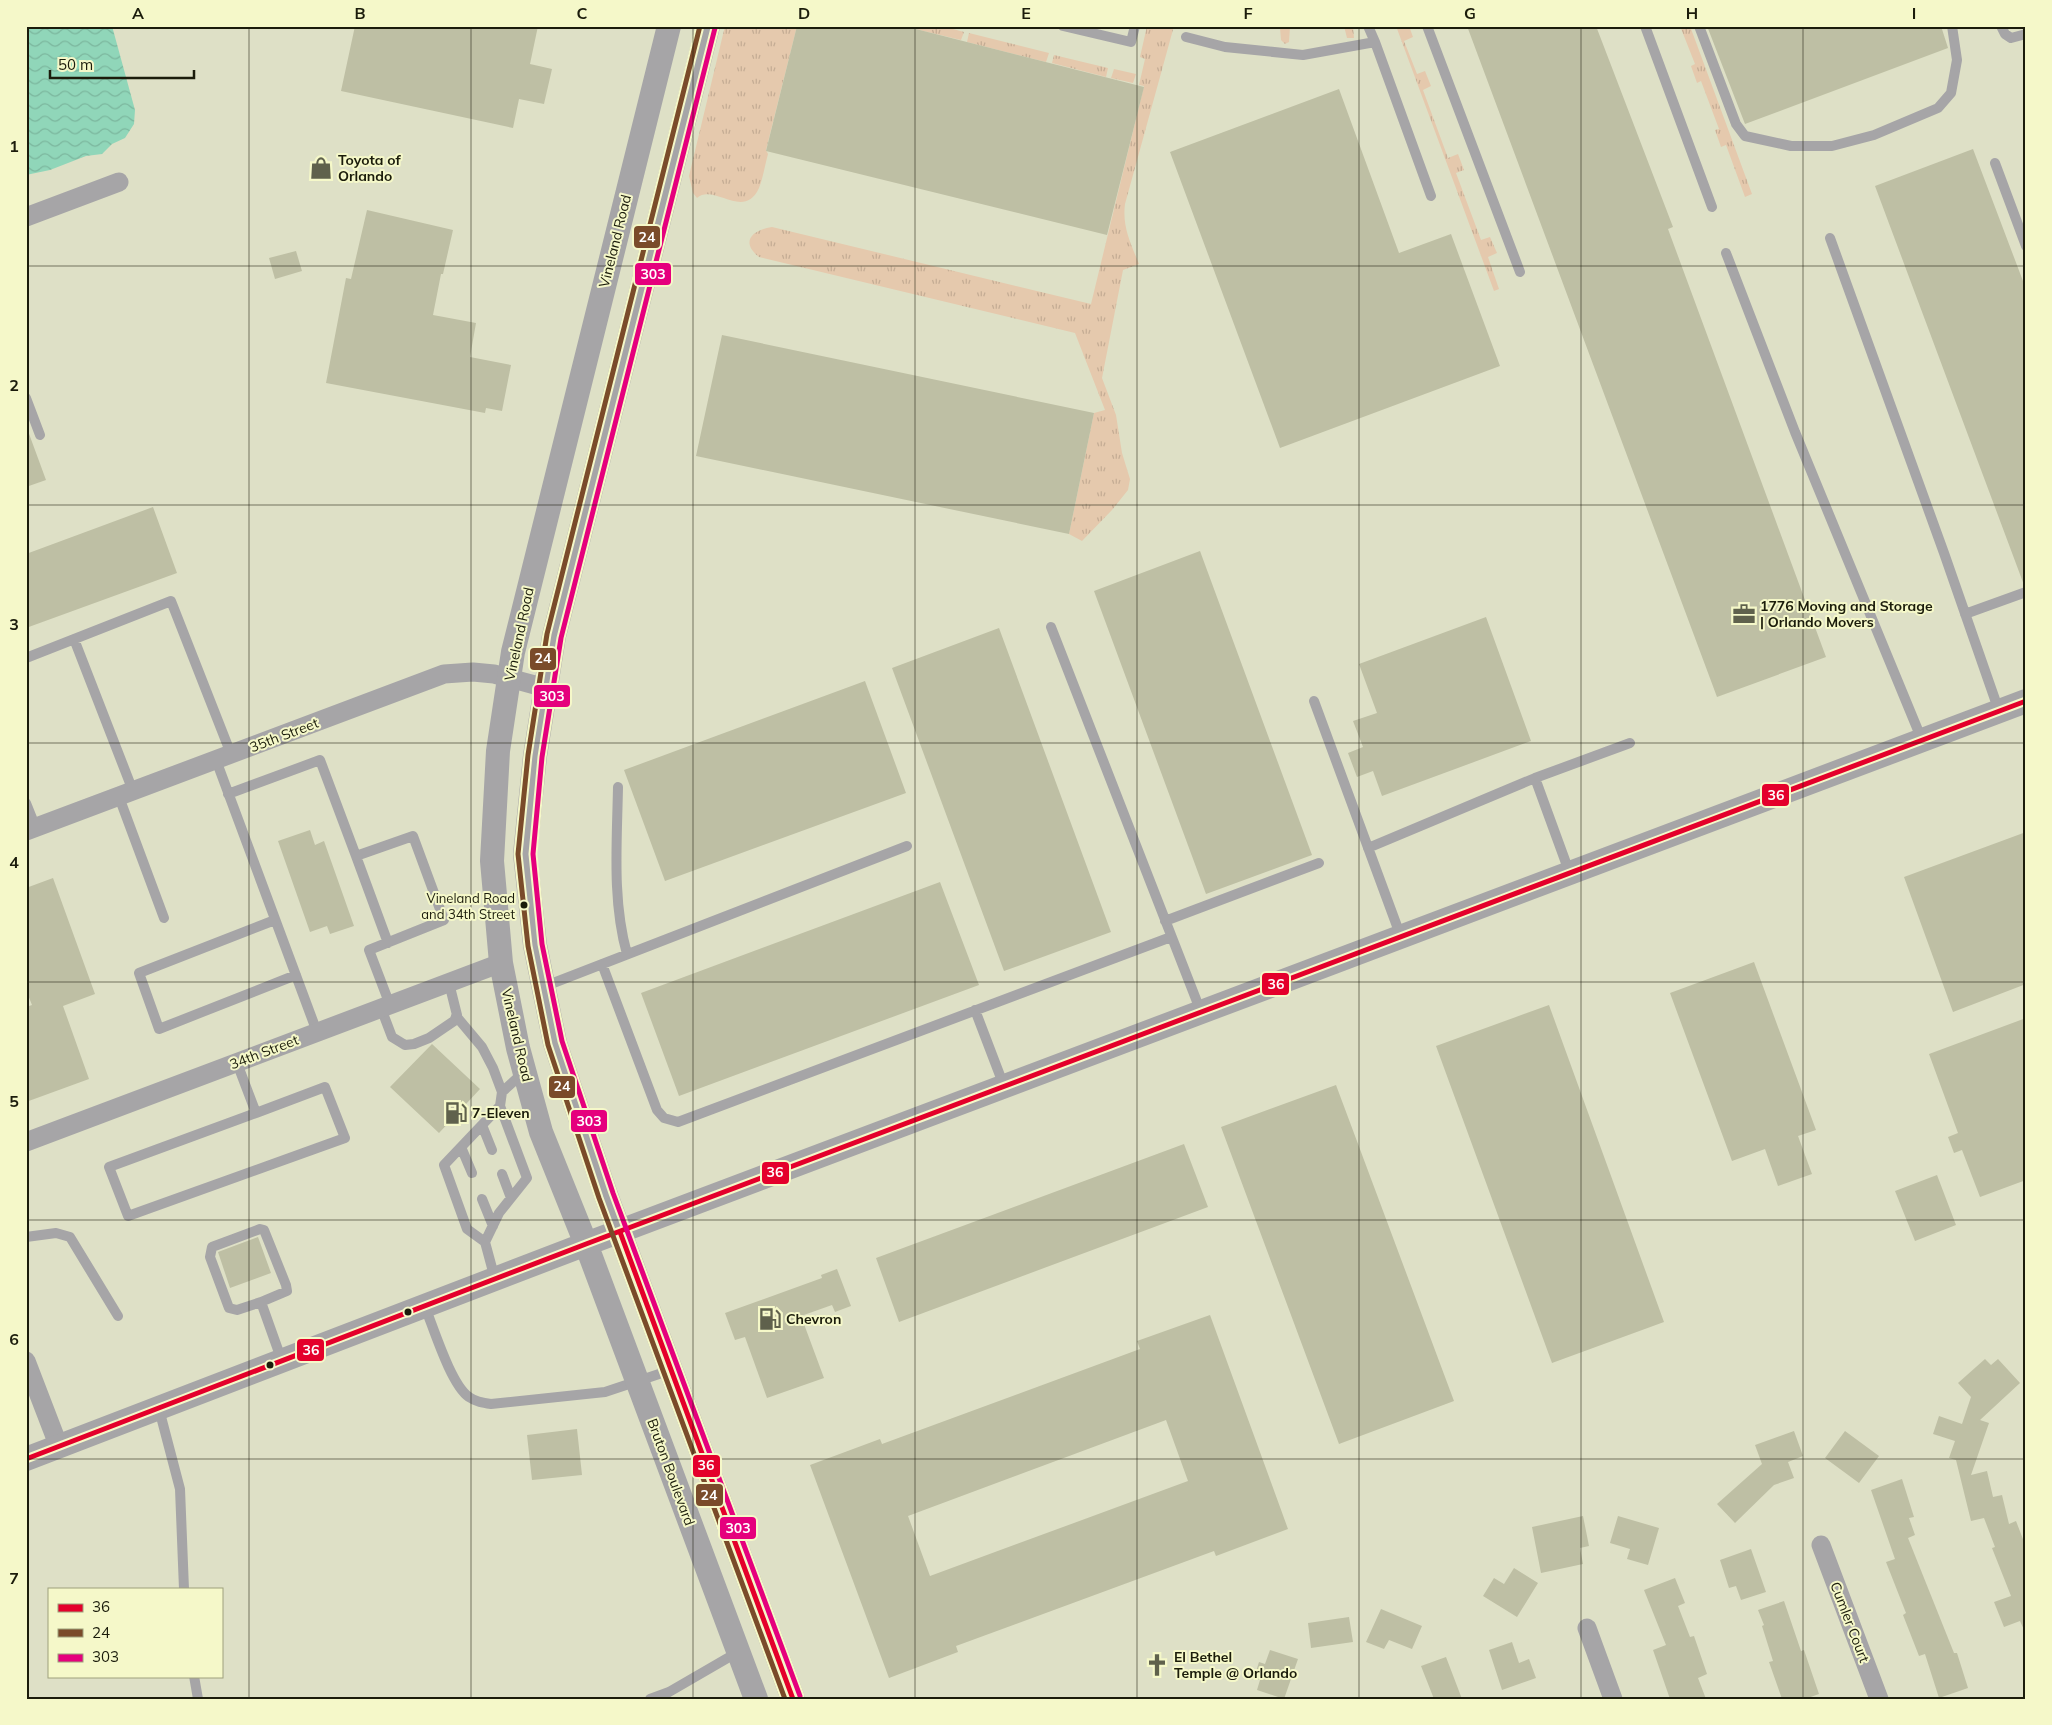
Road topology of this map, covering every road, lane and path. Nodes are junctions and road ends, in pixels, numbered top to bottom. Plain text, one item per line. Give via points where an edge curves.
1 (669, 26) edge
2 (708, 26) edge
3 (1063, 26) edge
4 (1135, 26) edge
5 (1368, 26) edge
6 (1427, 26) edge
7 (1645, 26) edge
8 (1699, 26) edge
9 (1952, 26) edge
10 (2001, 26) edge
11 (2026, 34) edge
12 (1186, 37) dead end
13 (1374, 42) junction
14 (1995, 163) dead end
15 (119, 182) dead end
16 (1431, 196) dead end
17 (1712, 207) dead end
18 (26, 217) edge
19 (1830, 238) dead end
20 (2026, 246) edge
21 (1726, 253) dead end
22 (1520, 272) dead end
23 (26, 398) edge
24 (40, 434) dead end
25 (2026, 592) edge
26 (1965, 614) junction
27 (1051, 627) dead end
28 (74, 638) junction
29 (26, 658) edge
30 (509, 678) junction
31 (546, 688) junction
32 (1314, 700) dead end
33 (2026, 701) edge
34 (1998, 711) junction
35 (1922, 740) junction
36 (1630, 743) dead end
37 (224, 757) junction
38 (1535, 778) junction
39 (618, 787) dead end
40 (126, 794) junction
41 (228, 794) junction
42 (26, 803) edge
43 (31, 830) edge
44 (907, 846) dead end
45 (1368, 848) junction
46 (356, 856) junction
47 (1319, 863) dead end
48 (1570, 874) junction
49 (164, 918) dead end
50 (275, 920) junction
51 (1165, 921) junction
52 (1172, 936) junction
53 (1401, 937) junction
54 (388, 943) junction
55 (627, 954) junction
56 (501, 963) junction
57 (602, 964) junction
58 (296, 975) junction
59 (449, 983) junction
60 (543, 987) junction
61 (386, 1007) junction
62 (975, 1010) junction
63 (1201, 1013) junction
64 (456, 1016) junction
65 (317, 1032) junction
66 (237, 1062) junction
67 (525, 1071) junction
68 (1005, 1087) junction
69 (502, 1092) junction
70 (500, 1106) junction
71 (256, 1113) junction
72 (482, 1125) junction
73 (26, 1142) edge
74 (461, 1147) junction
75 (492, 1150) dead end
76 (472, 1173) dead end
77 (502, 1174) dead end
78 (511, 1198) junction
79 (482, 1199) dead end
80 (493, 1226) junction
81 (620, 1232) junction
82 (26, 1237) edge
83 (485, 1242) junction
84 (586, 1244) junction
85 (495, 1280) junction
86 (261, 1302) junction
87 (425, 1307) junction
88 (118, 1316) dead end
89 (283, 1362) junction
90 (27, 1365) edge
91 (671, 1370) junction
92 (638, 1382) junction
93 (159, 1409) junction
94 (59, 1447) junction
95 (26, 1459) edge
96 (1821, 1544) dead end
97 (184, 1588) edge
98 (1586, 1628) dead end
99 (738, 1652) junction
100 (194, 1678) edge
101 (671, 1695) edge
102 (198, 1699) edge
103 (650, 1699) edge
104 (756, 1699) edge
105 (793, 1699) edge
106 (1613, 1699) edge
107 (1879, 1699) edge

1 - 30 street, Vineland Road via 521,617
2 - 31 street via 554,636
3 - 4 lane via 1131,42
5 - 13 lane
6 - 22 lane
7 - 17 lane
8 - 9 lane via 1736,124 1745,136 1791,146 1832,146 1874,135 1938,108 1951,93 1957,60
10 - 11 lane via 2012,38
12 - 13 lane via 1225,47 1303,55
13 - 16 lane
14 - 20 lane
15 - 18 street
19 - 26 lane
21 - 35 lane via 1794,432
23 - 24 lane
25 - 26 lane
26 - 34 lane
27 - 51 lane
28 - 29 lane
28 - 37 lane via 171,601
28 - 40 lane
30 - 31 street, 35th Street
30 - 37 street, 35th Street via 474,672 444,674
30 - 56 street, Vineland Road via 498,752 492,861
31 - 60 street via 525,854
32 - 45 lane
33 - 34 street
34 - 35 street
35 - 48 street
36 - 38 lane
37 - 40 street, 35th Street
37 - 41 lane
38 - 45 lane
38 - 48 lane
39 - 55 lane via 617,901
40 - 43 street, 35th Street
40 - 49 lane
41 - 46 lane via 320,760
41 - 50 lane
42 - 43 lane
44 - 55 lane
45 - 53 lane
46 - 54 lane
46 - 54 lane via 413,836 444,920
47 - 51 lane
48 - 53 street
50 - 58 lane
50 - 58 lane via 139,973 159,1029
51 - 52 lane
52 - 62 lane
52 - 63 lane
53 - 63 street
54 - 61 lane via 369,950
55 - 57 lane
56 - 59 street, 34th Street
56 - 67 street, Vineland Road
57 - 60 lane
57 - 62 lane via 657,1110 664,1118 678,1122
58 - 65 lane
59 - 61 street, 34th Street
59 - 64 lane
60 - 81 street via 555,1043
61 - 64 lane via 392,1037 405,1045 428,1038
61 - 65 street, 34th Street
62 - 68 lane
63 - 68 street
64 - 69 lane via 482,1047
65 - 66 street, 34th Street
66 - 71 lane
66 - 73 street, 34th Street
67 - 69 lane
67 - 84 street, Vineland Road via 541,1132
68 - 81 street
69 - 70 lane
70 - 72 lane
70 - 78 lane via 527,1178
71 - 71 lane via 109,1167 128,1216 345,1138 326,1087
72 - 74 lane
72 - 75 lane
74 - 76 lane
74 - 83 lane via 444,1165 467,1229
77 - 78 lane
78 - 80 lane
79 - 80 lane
80 - 83 lane
81 - 84 street
81 - 91 street
82 - 88 lane via 56,1233 70,1238
83 - 85 lane
84 - 85 street
84 - 92 street, Bruton Boulevard
85 - 87 street
86 - 86 lane via 286,1290 264,1230 212,1247 210,1257 230,1308 237,1310
86 - 89 lane
87 - 89 street
87 - 92 lane via 457,1384 479,1403 605,1392
89 - 93 street
90 - 94 street
91 - 92 lane
91 - 105 street
92 - 99 street, Bruton Boulevard
93 - 94 street
93 - 97 lane via 180,1489
94 - 95 street
96 - 107 street, Cumler Court
98 - 106 street
99 - 101 lane
99 - 104 street, Bruton Boulevard
100 - 102 lane
101 - 103 lane

